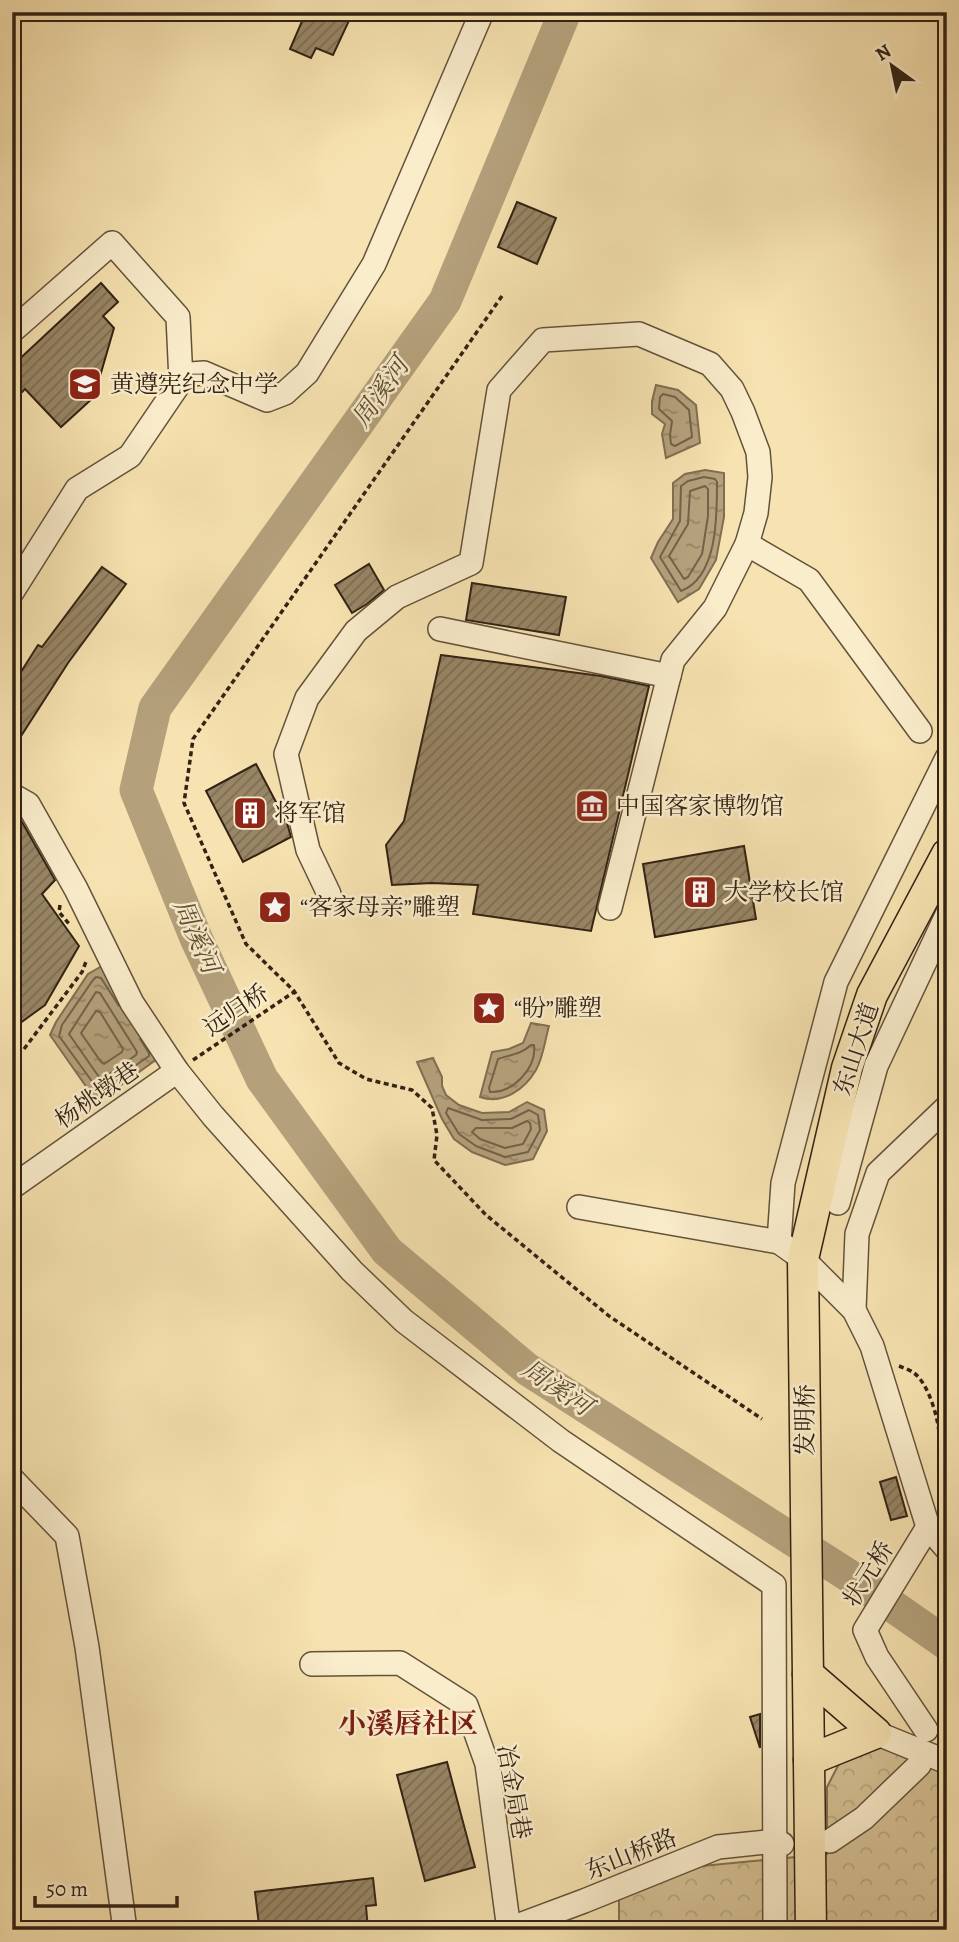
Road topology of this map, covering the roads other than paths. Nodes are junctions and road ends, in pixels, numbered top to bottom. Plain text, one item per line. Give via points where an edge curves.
1 (482, 12) edge
2 (12, 331) edge
3 (181, 382) junction
4 (747, 544) junction
5 (12, 592) edge
6 (440, 629) dead end
7 (669, 676) junction
8 (920, 732) dead end
9 (947, 758) edge
10 (12, 795) edge
11 (947, 854) edge
12 (329, 894) dead end
13 (610, 908) dead end
14 (947, 915) edge
15 (177, 1071) junction
16 (947, 1107) edge
17 (12, 1187) edge
18 (838, 1203) dead end
19 (579, 1207) dead end
20 (779, 1242) junction
21 (803, 1259) junction
22 (854, 1310) junction
23 (12, 1479) edge
24 (922, 1536) junction
25 (947, 1549) edge
26 (312, 1664) dead end
27 (808, 1674) junction
28 (926, 1730) dead end
29 (876, 1732) junction
30 (809, 1760) junction
31 (947, 1762) edge
32 (919, 1765) dead end
33 (830, 1841) dead end
34 (779, 1843) junction
35 (125, 1930) edge
36 (509, 1930) edge
37 (775, 1930) edge
38 (811, 1930) edge

1 - 3 street via 374,264 307,373 285,393 267,400 204,373 191,374
2 - 3 street via 112,243 178,317
3 - 5 street via 130,456 77,489
4 - 7 street via 715,608 673,660
4 - 8 street via 809,580
4 - 12 street via 756,513 758,452 732,389 710,364 639,334 543,340 499,390 471,563 397,597 356,631 307,698 286,754 308,850
6 - 7 street
7 - 13 street
9 - 20 street via 836,982 783,1183
10 - 15 street via 28,804 132,1003
11 - 21 main road, 东山大道 via 872,995 847,1068
14 - 18 street via 876,1066
15 - 17 street, 杨桃墩巷
15 - 34 street via 352,1271 404,1321 561,1441 775,1585
16 - 22 street via 878,1172 857,1234
19 - 20 street
20 - 21 street
21 - 22 street
21 - 27 main road, 发明桥
22 - 24 street via 872,1346
23 - 35 street via 67,1536 87,1647
24 - 25 street
24 - 28 street, 状元桥 via 864,1630
26 - 36 street, 冶金局巷 via 400,1662 466,1705 487,1764
27 - 29 main road
27 - 30 main road, 发明桥
29 - 30 main road
29 - 31 street
30 - 38 main road, 发明桥
32 - 33 street via 864,1818
34 - 36 street, 东山桥路 via 718,1847
34 - 37 street

